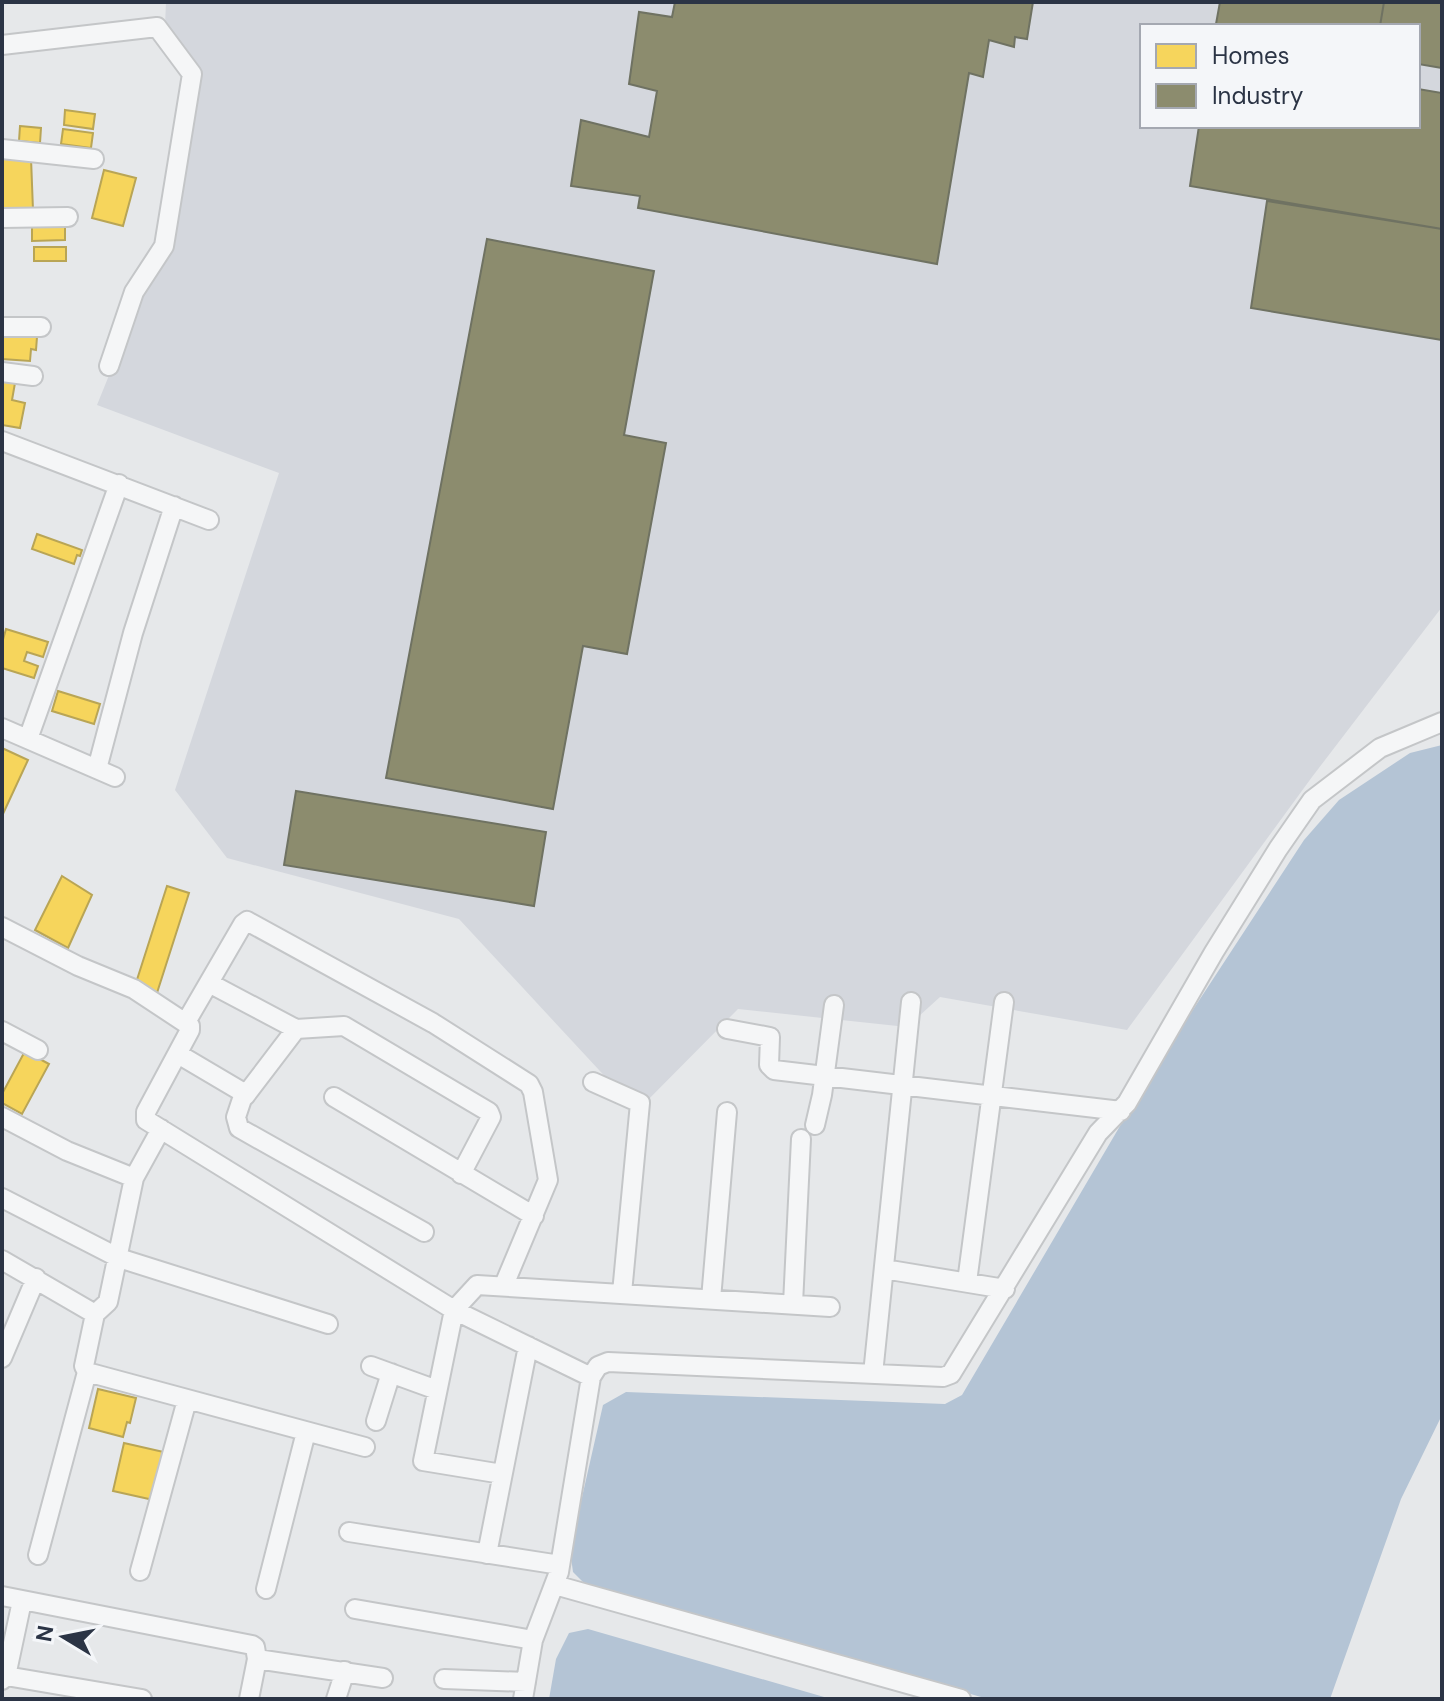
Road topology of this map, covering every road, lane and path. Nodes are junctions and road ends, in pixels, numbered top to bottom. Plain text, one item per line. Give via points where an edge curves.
1 (2, 45) edge
2 (2, 149) edge
3 (94, 159) dead end
4 (68, 217) dead end
5 (2, 218) edge
6 (2, 327) edge
7 (41, 327) dead end
8 (109, 366) dead end
9 (2, 372) edge
10 (33, 376) dead end
11 (2, 441) edge
12 (119, 484) junction
13 (174, 506) junction
14 (209, 520) dead end
15 (1442, 722) edge
16 (2, 728) edge
17 (28, 739) junction
18 (97, 769) junction
19 (115, 777) dead end
20 (2, 927) edge
21 (209, 983) junction
22 (911, 1002) dead end
23 (1004, 1002) dead end
24 (834, 1005) dead end
25 (186, 1022) junction
26 (296, 1029) junction
27 (727, 1029) dead end
28 (2, 1031) edge
29 (38, 1050) dead end
30 (178, 1054) junction
31 (825, 1076) junction
32 (593, 1082) dead end
33 (903, 1085) junction
34 (991, 1095) junction
35 (245, 1096) junction
36 (334, 1097) dead end
37 (1121, 1111) junction
38 (727, 1112) dead end
39 (2, 1117) edge
40 (815, 1125) dead end
41 (161, 1129) junction
42 (801, 1139) dead end
43 (461, 1174) junction
44 (134, 1178) junction
45 (2, 1198) edge
46 (534, 1216) junction
47 (424, 1232) dead end
48 (119, 1258) junction
49 (2, 1260) edge
50 (884, 1269) junction
51 (36, 1278) junction
52 (967, 1282) junction
53 (504, 1285) junction
54 (1005, 1289) junction
55 (622, 1293) junction
56 (711, 1299) junction
57 (793, 1304) junction
58 (830, 1307) dead end
59 (454, 1310) junction
60 (95, 1314) junction
61 (328, 1324) dead end
62 (528, 1346) junction
63 (2, 1358) edge
64 (371, 1366) dead end
65 (87, 1372) junction
66 (391, 1373) junction
67 (873, 1374) junction
68 (591, 1377) junction
69 (437, 1390) junction
70 (187, 1400) junction
71 (376, 1421) dead end
72 (306, 1432) junction
73 (365, 1447) dead end
74 (502, 1474) junction
75 (349, 1532) dead end
76 (487, 1554) junction
77 (38, 1555) dead end
78 (560, 1565) junction
79 (140, 1571) dead end
80 (555, 1585) junction
81 (266, 1589) dead end
82 (2, 1596) edge
83 (22, 1601) junction
84 (355, 1609) dead end
85 (533, 1640) junction
86 (257, 1659) junction
87 (345, 1671) junction
88 (4, 1678) edge
89 (383, 1678) dead end
90 (444, 1679) dead end
91 (525, 1690) edge
92 (142, 1699) edge
93 (249, 1699) edge
94 (336, 1699) edge
95 (961, 1699) edge

1 - 8 street via 157,27 192,74 164,246 134,292
2 - 3 street
4 - 5 street
6 - 7 street
9 - 10 street
11 - 12 street
12 - 13 street
12 - 17 street
13 - 14 street
13 - 18 street
15 - 37 street via 1380,748 1312,800
16 - 17 street
17 - 18 street
18 - 19 street
20 - 25 street via 134,989
21 - 25 street
21 - 26 street
21 - 46 street via 243,924 251,922 433,1023 529,1084 548,1174
22 - 33 street
23 - 34 street
24 - 31 street
25 - 30 street via 190,1030
26 - 35 street
26 - 43 street via 344,1026 489,1112
27 - 31 street via 770,1037 770,1068
28 - 29 street
30 - 35 street
30 - 41 street via 144,1117
31 - 33 street
31 - 40 street
32 - 55 street via 640,1103
33 - 34 street
33 - 50 street
34 - 37 street
34 - 52 street
35 - 47 street via 238,1106 239,1128
36 - 43 street
37 - 54 street via 1098,1133
38 - 56 street
39 - 44 street
41 - 44 street
41 - 59 street
42 - 57 street
43 - 46 street
44 - 48 street
45 - 48 street
46 - 53 street
48 - 60 street via 108,1302
48 - 61 street
49 - 51 street
50 - 52 street
50 - 67 street
51 - 60 street
51 - 63 street
52 - 54 street
53 - 55 street
53 - 59 street via 477,1285
54 - 67 street via 951,1374
55 - 56 street
56 - 57 street
57 - 58 street
59 - 62 street
59 - 69 street
60 - 65 street
62 - 68 street
62 - 74 street
64 - 66 street
65 - 70 street
65 - 77 street
66 - 69 street
66 - 71 street
67 - 68 street via 608,1362
68 - 78 street
69 - 74 street via 423,1461
70 - 72 street
70 - 79 street
72 - 73 street
72 - 81 street
74 - 76 street
75 - 76 street
76 - 78 street
78 - 80 street
80 - 85 street
80 - 95 street
82 - 83 street
83 - 86 street via 252,1645
83 - 88 street
84 - 85 street
85 - 91 street
86 - 87 street
86 - 93 street
87 - 89 street
87 - 94 street
88 - 92 street
90 - 91 street

